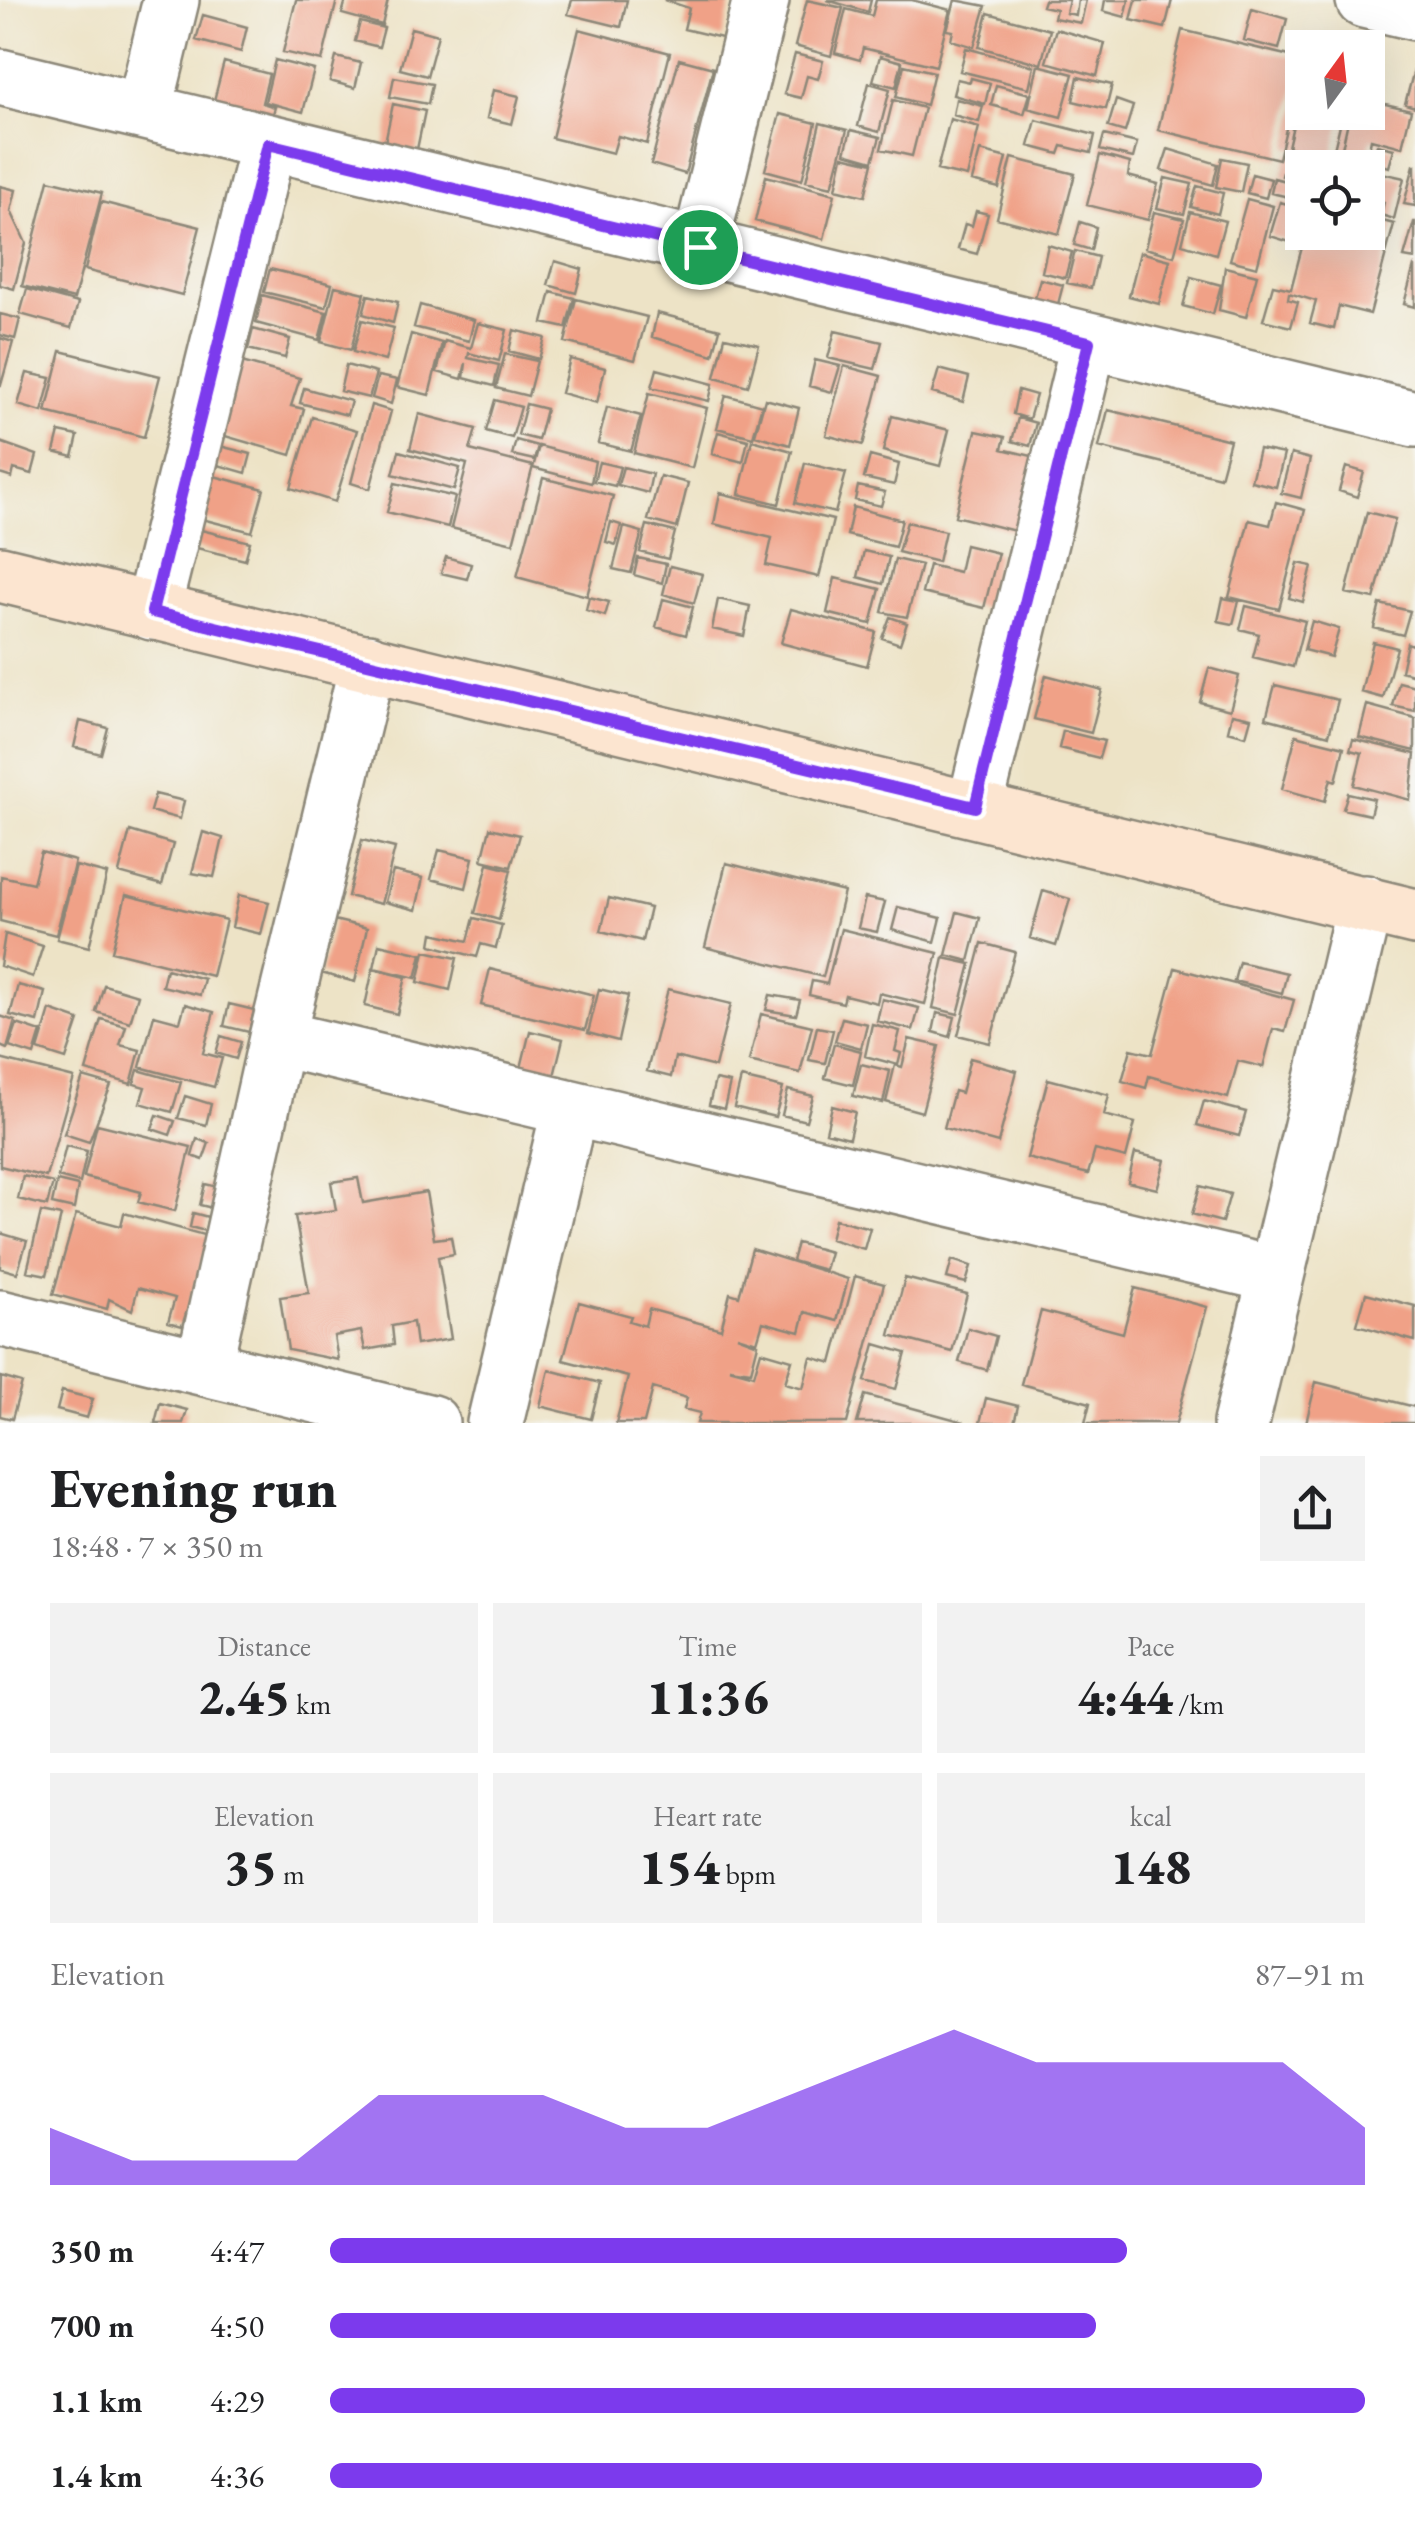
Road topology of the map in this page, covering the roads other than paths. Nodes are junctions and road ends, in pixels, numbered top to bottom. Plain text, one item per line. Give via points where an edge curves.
1 (171, 0) edge
2 (760, 0) edge
3 (1364, 0) edge
4 (1415, 12) edge
5 (0, 77) edge
6 (144, 111) junction
7 (268, 144) junction
8 (700, 247) junction
9 (1089, 342) junction
10 (1415, 419) edge
11 (0, 574) edge
12 (152, 612) junction
13 (368, 662) junction
14 (975, 807) junction
15 (1390, 910) edge
16 (277, 1038) junction
17 (570, 1108) junction
18 (1275, 1275) junction
19 (0, 1318) edge
20 (204, 1366) junction
21 (431, 1423) edge
22 (494, 1423) edge
23 (1241, 1423) edge

1 - 6 street
2 - 8 street
3 - 4 street
5 - 6 street
6 - 7 street
7 - 8 street
7 - 12 street
8 - 9 street
9 - 10 street
9 - 14 street
11 - 12 street
12 - 13 street
13 - 14 street
13 - 16 street
14 - 15 street
15 - 18 street
16 - 17 street
16 - 20 street
17 - 18 street
17 - 22 street
18 - 23 street
19 - 20 street
20 - 21 street

